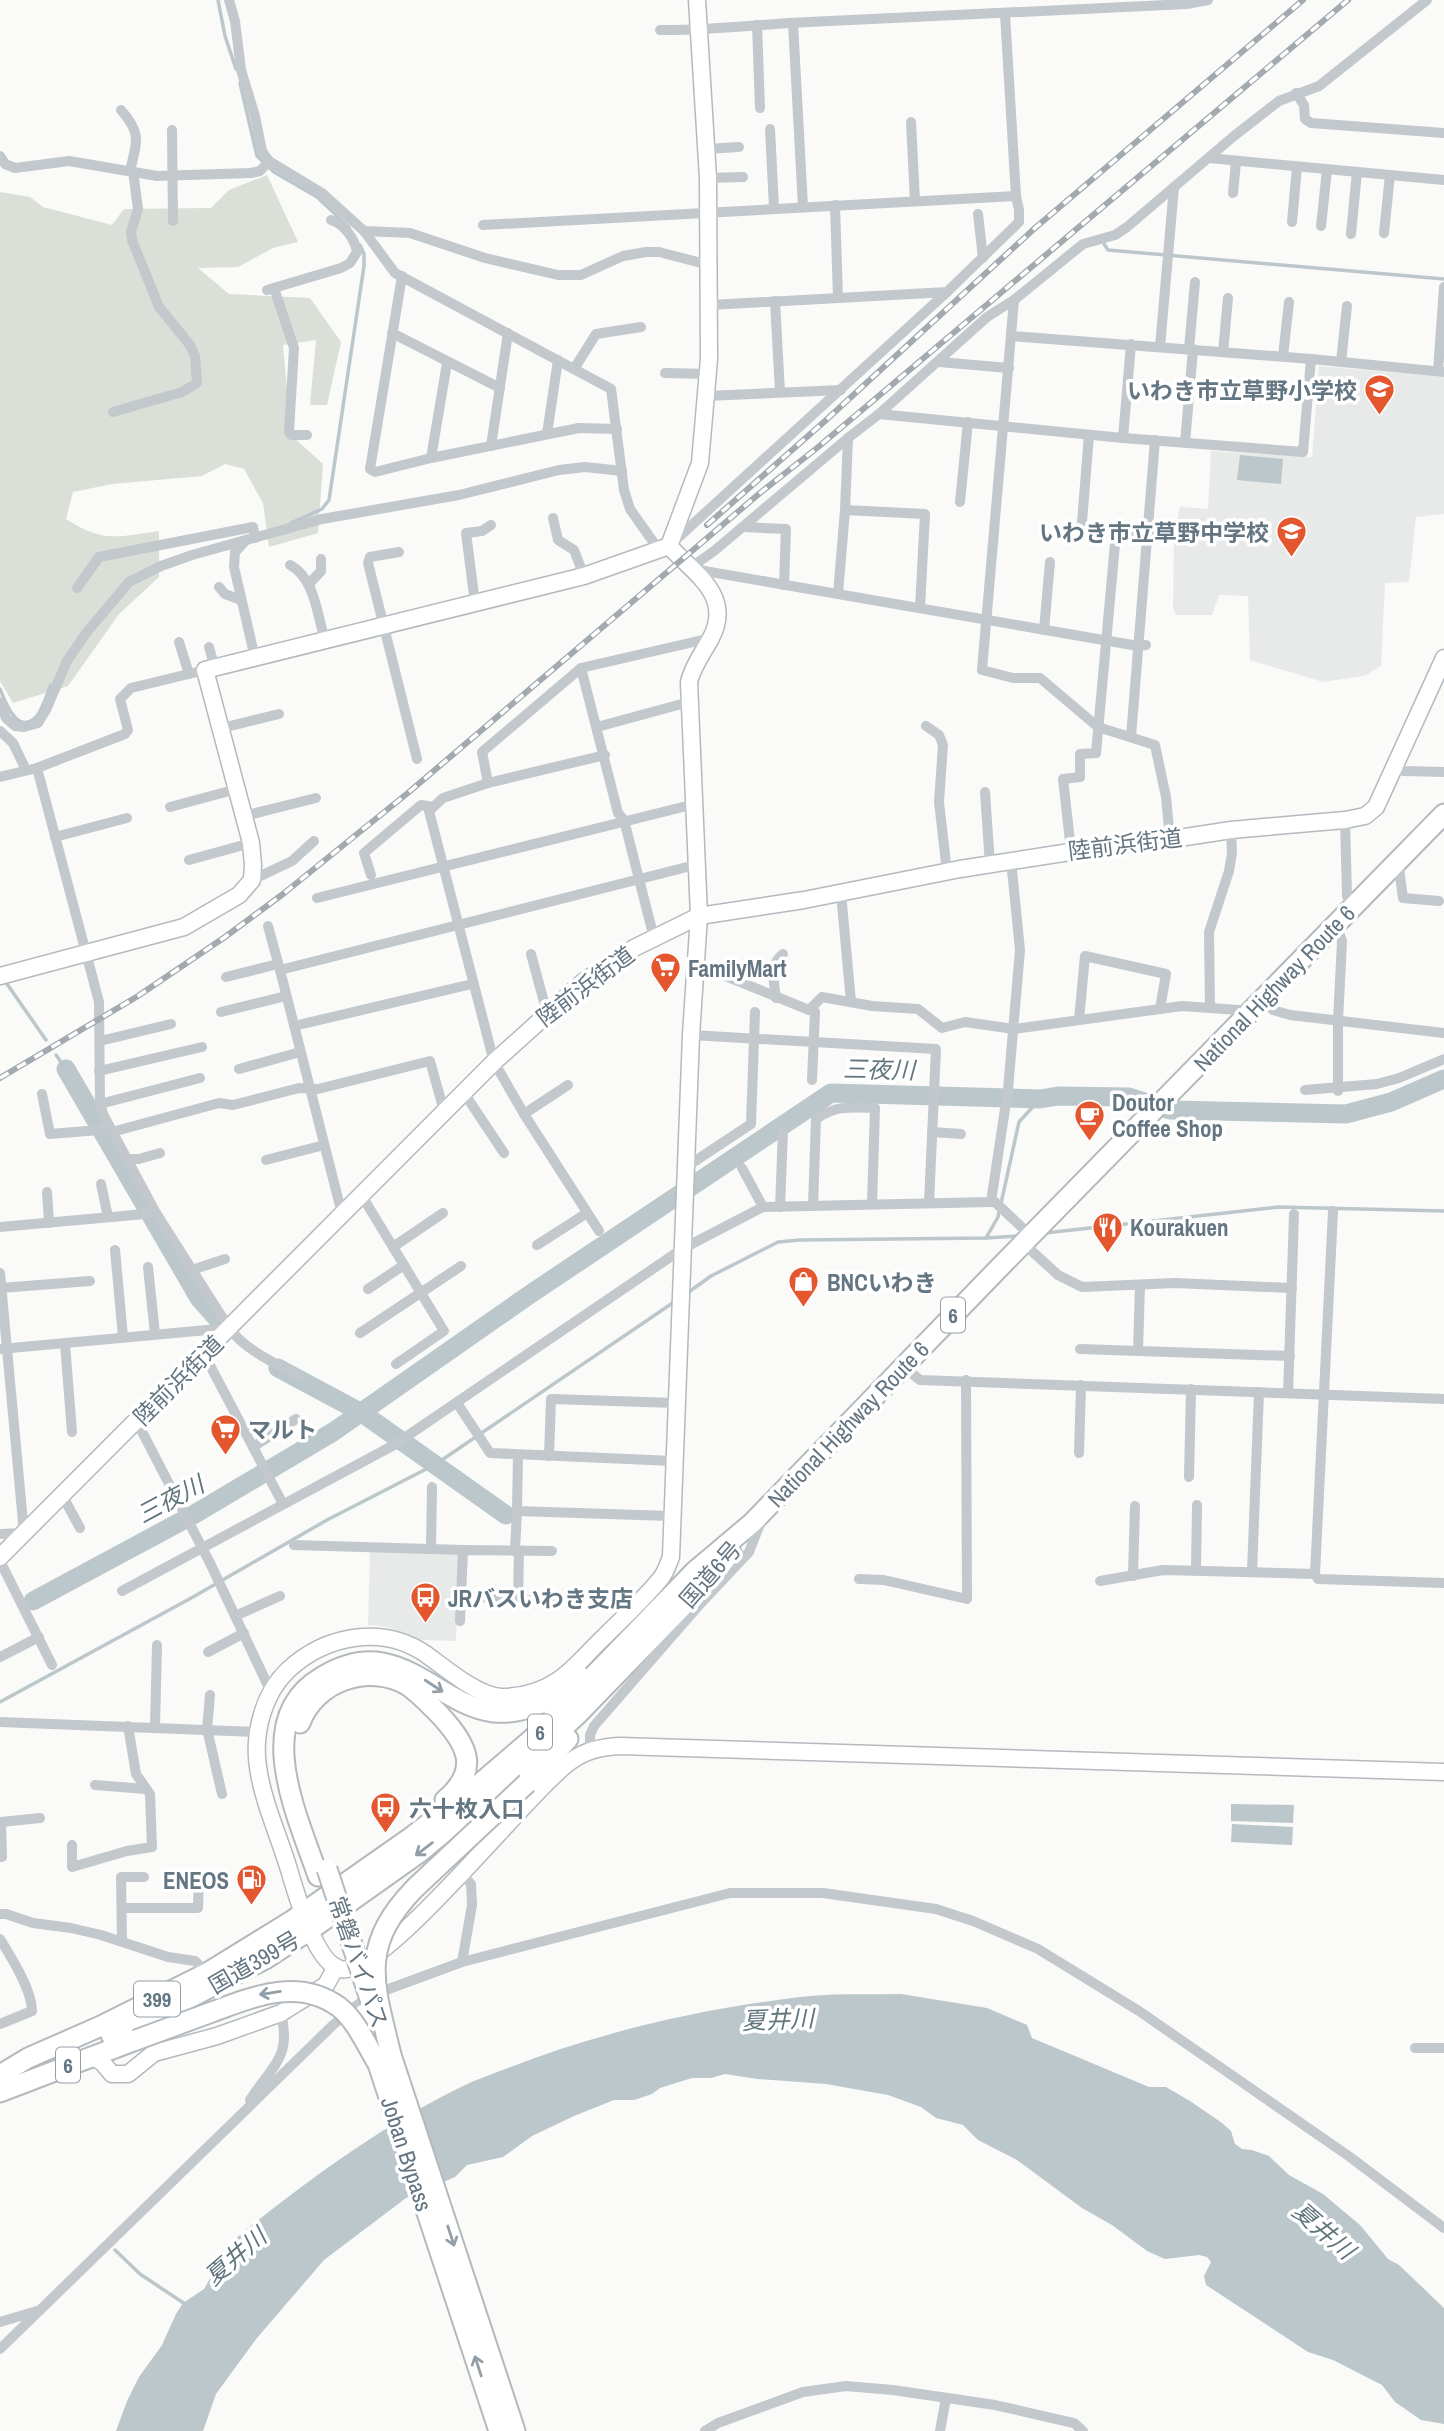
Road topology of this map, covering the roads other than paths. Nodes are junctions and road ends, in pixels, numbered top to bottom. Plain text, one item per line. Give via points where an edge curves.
1 (229, 0) edge
2 (697, 0) edge
3 (1208, 0) edge
4 (1427, 0) edge
5 (1005, 14) junction
6 (793, 23) junction
7 (757, 25) junction
8 (660, 30) dead end
9 (699, 30) junction
10 (1296, 93) junction
11 (760, 108) dead end
12 (121, 110) dead end
13 (911, 122) dead end
14 (770, 129) dead end
15 (172, 130) dead end
16 (1444, 132) edge
17 (739, 147) dead end
18 (706, 149) junction
19 (0, 156) edge
20 (1209, 158) junction
21 (1236, 162) junction
22 (266, 163) junction
23 (1297, 167) junction
24 (1327, 170) junction
25 (131, 171) junction
26 (1357, 172) junction
27 (173, 174) junction
28 (1390, 175) junction
29 (743, 177) dead end
30 (708, 178) junction
31 (1444, 180) edge
32 (1174, 187) junction
33 (1233, 193) dead end
34 (1016, 196) junction
35 (915, 201) junction
36 (835, 205) junction
37 (803, 207) junction
38 (774, 208) junction
39 (707, 212) junction
40 (978, 214) dead end
41 (331, 220) dead end
42 (173, 221) dead end
43 (1292, 222) dead end
44 (483, 225) dead end
45 (1321, 226) dead end
46 (364, 231) junction
47 (1384, 233) dead end
48 (1351, 234) dead end
49 (373, 243) junction
50 (356, 249) junction
51 (983, 258) junction
52 (709, 265) junction
53 (402, 276) junction
54 (1195, 282) dead end
55 (1444, 287) edge
56 (947, 292) junction
57 (838, 298) junction
58 (1228, 298) dead end
59 (1014, 300) junction
60 (775, 301) junction
61 (1289, 302) dead end
62 (710, 305) junction
63 (1346, 306) dead end
64 (641, 327) dead end
65 (392, 333) junction
66 (508, 333) junction
67 (1011, 336) junction
68 (1130, 344) junction
69 (1160, 347) junction
70 (1191, 349) junction
71 (1223, 352) junction
72 (1283, 356) junction
73 (1311, 359) junction
74 (558, 360) junction
75 (939, 362) junction
76 (1341, 362) junction
77 (447, 363) junction
78 (1009, 368) junction
79 (574, 369) junction
80 (1441, 371) edge
81 (665, 373) dead end
82 (708, 374) junction
83 (499, 388) junction
84 (841, 390) junction
85 (780, 392) junction
86 (706, 397) junction
87 (113, 412) dead end
88 (879, 414) junction
89 (968, 422) junction
90 (1005, 426) junction
91 (617, 429) junction
92 (547, 434) junction
93 (307, 435) dead end
94 (1089, 435) junction
95 (848, 438) junction
96 (1123, 438) junction
97 (1155, 440) junction
98 (1185, 443) junction
99 (491, 446) junction
100 (431, 458) junction
101 (622, 471) junction
102 (960, 502) dead end
103 (845, 510) junction
104 (552, 518) dead end
105 (1082, 522) dead end
106 (491, 525) dead end
107 (743, 527) junction
108 (1147, 534) junction
109 (1178, 536) dead end
110 (250, 539) junction
111 (664, 548) junction
112 (399, 552) dead end
113 (321, 559) dead end
114 (1051, 562) dead end
115 (290, 565) dead end
116 (690, 568) junction
117 (584, 576) junction
118 (309, 584) junction
119 (784, 585) junction
120 (219, 587) dead end
121 (77, 588) dead end
122 (838, 594) junction
123 (241, 600) junction
124 (475, 603) junction
125 (920, 608) junction
126 (988, 621) junction
127 (384, 626) junction
128 (1044, 630) junction
129 (711, 638) junction
130 (325, 640) junction
131 (1106, 640) junction
132 (179, 642) dead end
133 (1142, 645) junction
134 (208, 647) dead end
135 (255, 658) junction
136 (1444, 658) edge
137 (581, 668) junction
138 (203, 671) junction
139 (0, 702) edge
140 (689, 702) junction
141 (279, 714) dead end
142 (926, 726) dead end
143 (597, 727) junction
144 (1098, 727) junction
145 (222, 728) junction
146 (0, 732) edge
147 (1131, 737) junction
148 (605, 755) junction
149 (417, 759) dead end
150 (1395, 768) junction
151 (32, 769) junction
152 (1444, 772) edge
153 (0, 777) edge
154 (488, 783) junction
155 (237, 789) junction
156 (985, 792) dead end
157 (316, 798) dead end
158 (695, 804) junction
159 (170, 807) dead end
160 (433, 807) junction
161 (1444, 814) edge
162 (244, 816) junction
163 (127, 818) dead end
164 (624, 820) junction
165 (1345, 820) junction
166 (1231, 830) junction
167 (55, 837) junction
168 (1171, 839) junction
169 (314, 841) dead end
170 (251, 843) junction
171 (1071, 850) junction
172 (189, 860) dead end
173 (1011, 860) junction
174 (1398, 861) junction
175 (699, 864) junction
176 (990, 865) junction
177 (443, 866) junction
178 (947, 872) junction
179 (371, 875) dead end
180 (639, 878) junction
181 (252, 880) junction
182 (841, 893) junction
183 (317, 898) dead end
184 (1439, 901) dead end
185 (1354, 906) junction
186 (699, 916) junction
187 (1336, 924) junction
188 (268, 926) dead end
189 (457, 926) junction
190 (654, 938) junction
191 (531, 954) dead end
192 (783, 954) dead end
193 (87, 955) junction
194 (696, 964) junction
195 (279, 967) junction
196 (3, 972) edge
197 (226, 977) dead end
198 (472, 984) junction
199 (286, 996) junction
200 (776, 998) junction
201 (851, 1002) junction
202 (1258, 1005) junction
203 (1210, 1008) junction
204 (1160, 1009) junction
205 (221, 1012) dead end
206 (755, 1012) dead end
207 (815, 1012) dead end
208 (547, 1013) junction
209 (1079, 1020) junction
210 (1338, 1021) junction
211 (171, 1024) dead end
212 (294, 1026) junction
213 (1014, 1029) junction
214 (1444, 1033) edge
215 (691, 1035) junction
216 (755, 1038) junction
217 (100, 1041) junction
218 (813, 1041) junction
219 (202, 1047) dead end
220 (300, 1052) junction
221 (1444, 1059) edge
222 (494, 1062) junction
223 (239, 1069) dead end
224 (99, 1071) junction
225 (200, 1079) dead end
226 (813, 1080) dead end
227 (568, 1085) dead end
228 (309, 1089) junction
229 (1338, 1089) junction
230 (1305, 1090) dead end
231 (464, 1093) junction
232 (42, 1094) dead end
233 (100, 1104) junction
234 (444, 1111) junction
235 (524, 1114) junction
236 (111, 1129) junction
237 (783, 1131) dead end
238 (932, 1132) junction
239 (961, 1134) dead end
240 (324, 1146) junction
241 (160, 1153) dead end
242 (504, 1153) dead end
243 (127, 1159) junction
244 (266, 1160) dead end
245 (686, 1167) junction
246 (742, 1168) dead end
247 (101, 1184) dead end
248 (47, 1192) dead end
249 (362, 1196) junction
250 (993, 1202) junction
251 (929, 1203) junction
252 (872, 1204) junction
253 (813, 1206) junction
254 (763, 1207) junction
255 (780, 1207) junction
256 (1333, 1211) dead end
257 (156, 1213) junction
258 (443, 1213) dead end
259 (587, 1213) junction
260 (342, 1214) junction
261 (1294, 1214) dead end
262 (108, 1217) junction
263 (49, 1223) junction
264 (0, 1227) edge
265 (599, 1231) dead end
266 (1027, 1239) junction
267 (537, 1245) dead end
268 (393, 1247) junction
269 (682, 1249) junction
270 (115, 1250) dead end
271 (225, 1259) dead end
272 (404, 1265) junction
273 (461, 1266) dead end
274 (149, 1267) dead end
275 (192, 1270) junction
276 (0, 1273) edge
277 (90, 1281) dead end
278 (1140, 1286) junction
279 (1, 1287) edge
280 (1292, 1288) junction
281 (368, 1289) dead end
282 (421, 1293) junction
283 (229, 1328) junction
284 (360, 1333) dead end
285 (155, 1334) junction
286 (123, 1337) junction
287 (65, 1344) junction
288 (4, 1349) edge
289 (1080, 1349) dead end
290 (1138, 1350) junction
291 (204, 1353) junction
292 (1290, 1356) junction
293 (396, 1364) dead end
294 (904, 1367) junction
295 (299, 1376) dead end
296 (966, 1380) junction
297 (1081, 1385) junction
298 (1191, 1389) junction
299 (1259, 1392) junction
300 (1288, 1393) junction
301 (1324, 1395) junction
302 (6, 1396) edge
303 (1444, 1399) edge
304 (457, 1403) junction
305 (676, 1403) junction
306 (296, 1419) dead end
307 (137, 1422) junction
308 (72, 1432) dead end
309 (253, 1447) junction
310 (1079, 1453) dead end
311 (518, 1455) junction
312 (549, 1456) junction
313 (673, 1461) junction
314 (1189, 1477) dead end
315 (432, 1487) dead end
316 (62, 1495) junction
317 (283, 1504) junction
318 (1197, 1505) dead end
319 (1135, 1506) dead end
320 (517, 1511) junction
321 (670, 1517) junction
322 (759, 1517) junction
323 (80, 1528) dead end
324 (24, 1533) junction
325 (0, 1534) edge
326 (294, 1545) dead end
327 (201, 1547) junction
328 (431, 1549) junction
329 (463, 1550) junction
330 (517, 1551) junction
331 (552, 1551) dead end
332 (0, 1559) edge
333 (1196, 1570) junction
334 (1252, 1572) junction
335 (1315, 1574) junction
336 (1133, 1576) junction
337 (859, 1579) dead end
338 (1100, 1581) dead end
339 (1444, 1583) edge
340 (122, 1591) dead end
341 (280, 1596) dead end
342 (461, 1596) junction
343 (518, 1599) junction
344 (550, 1601) dead end
345 (235, 1616) junction
346 (671, 1619) junction
347 (460, 1621) dead end
348 (244, 1633) junction
349 (39, 1637) junction
350 (157, 1645) dead end
351 (208, 1652) dead end
352 (0, 1657) edge
353 (52, 1665) dead end
354 (271, 1692) junction
355 (209, 1695) dead end
356 (0, 1722) edge
357 (128, 1726) junction
358 (155, 1727) junction
359 (208, 1729) junction
360 (257, 1732) junction
361 (590, 1751) junction
362 (1444, 1772) edge
363 (95, 1785) dead end
364 (146, 1789) junction
365 (222, 1794) dead end
366 (40, 1818) dead end
367 (72, 1845) dead end
368 (0, 1857) edge
369 (322, 1872) junction
370 (461, 1872) junction
371 (199, 1876) dead end
372 (144, 1877) dead end
373 (344, 1886) junction
374 (122, 1908) junction
375 (0, 1914) edge
376 (307, 1922) junction
377 (0, 1939) edge
378 (122, 1941) junction
379 (462, 1962) junction
380 (335, 1967) junction
381 (207, 1973) junction
382 (281, 2013) junction
383 (0, 2024) edge
384 (1415, 2048) dead end
385 (1444, 2049) edge
386 (109, 2056) junction
387 (384, 2060) junction
388 (1, 2075) edge
389 (242, 2115) junction
390 (1444, 2228) edge
391 (37, 2311) junction
392 (0, 2322) edge
393 (0, 2349) edge
394 (946, 2399) junction
395 (499, 2431) edge
396 (515, 2431) edge
397 (705, 2431) edge
398 (940, 2431) edge
399 (1083, 2431) edge

1 - 22 street via 241,71
2 - 9 street
3 - 5 street
4 - 10 street via 1319,86
5 - 6 street
5 - 34 street
6 - 7 street
6 - 37 street
7 - 9 street
7 - 11 street
8 - 9 street
9 - 18 street
10 - 16 street via 1304,105 1305,119 1311,123
10 - 20 street via 1279,101
12 - 25 street via 135,130
13 - 35 street
14 - 38 street
15 - 27 street
17 - 18 street
18 - 30 street
19 - 25 street via 15,168 69,161
20 - 21 street
20 - 32 street
21 - 23 street
21 - 33 street
22 - 27 street via 261,171 251,173
22 - 46 street via 322,193
23 - 24 street
23 - 43 street
24 - 26 street
24 - 45 street
25 - 27 street
25 - 87 street via 138,209 132,240 159,307 190,345 197,383 182,392
26 - 28 street
26 - 48 street
27 - 42 street
28 - 31 street
28 - 47 street
29 - 30 street
30 - 39 street
32 - 59 street via 1115,235 1083,244
32 - 69 street
34 - 35 street
34 - 51 street via 1018,222
35 - 36 street
36 - 37 street
36 - 57 street
37 - 38 street
38 - 39 street
39 - 44 street
39 - 52 street
40 - 51 street
41 - 50 street via 337,221
46 - 49 street
46 - 52 street via 410,233 485,258 558,275 581,275 622,256 646,251
49 - 50 street
49 - 53 street
50 - 93 street via 350,263 341,268 270,289 294,348 290,435
51 - 56 street
52 - 62 street
53 - 65 street
53 - 66 street
54 - 70 street
55 - 80 street
56 - 57 street
56 - 84 street
57 - 60 street
58 - 71 street
59 - 67 street
59 - 75 street via 987,317
60 - 62 street
60 - 85 street
61 - 72 street
62 - 82 street
63 - 76 street
64 - 79 street via 596,334
65 - 77 street
65 - 100 street via 370,469 375,472
66 - 74 street
66 - 83 street
67 - 68 street
67 - 78 street
68 - 69 street
68 - 96 street
69 - 70 street
70 - 71 street
70 - 98 street
71 - 72 street
72 - 73 street
73 - 76 street
73 - 98 street via 1303,452
74 - 79 street
74 - 92 street
75 - 78 street
75 - 88 street
76 - 80 street
77 - 83 street
77 - 100 street
78 - 90 street
79 - 91 street via 611,389
81 - 82 street
82 - 86 street
83 - 99 street
84 - 85 street
84 - 111 street
85 - 86 street
86 - 111 street via 700,463
88 - 89 street
88 - 95 street
89 - 90 street
89 - 102 street
90 - 94 street
90 - 126 street
91 - 92 street via 579,428
91 - 101 street
92 - 99 street
94 - 96 street
94 - 105 street
95 - 103 street
95 - 107 street
96 - 97 street
97 - 98 street
97 - 108 street
99 - 100 street
101 - 110 street via 559,470 459,495 322,519
101 - 111 street via 630,509
103 - 122 street
103 - 125 street via 925,514
104 - 117 street via 558,540 574,550
106 - 124 street via 466,533
107 - 116 street
107 - 119 street via 786,529
108 - 109 street
108 - 131 street via 1116,533
108 - 133 street
110 - 121 street via 253,527 99,557
110 - 123 street via 234,558
110 - 139 street via 192,555 129,582 76,647 42,719 34,725 12,724
111 - 116 street
111 - 117 street
112 - 127 street via 370,557 368,563
113 - 118 street via 321,571
114 - 128 street
115 - 118 street
116 - 119 street
116 - 129 street via 719,606
117 - 124 street
118 - 130 street
119 - 122 street
120 - 123 street
122 - 125 street
123 - 135 street
124 - 127 street
125 - 126 street
126 - 128 street
126 - 144 street via 982,670 1013,678 1040,678
127 - 130 street
127 - 149 street
128 - 131 street
129 - 137 street
129 - 140 street via 692,668
130 - 135 street
131 - 133 street
131 - 144 street
132 - 138 street
133 - 147 street
134 - 138 street
135 - 138 street
136 - 150 street, 陸前浜街道
137 - 143 street
137 - 154 street via 482,752
138 - 145 street
138 - 151 street via 131,688 120,699 128,730 125,734
140 - 143 street
140 - 158 street
141 - 145 street
142 - 178 street via 939,735 943,745 939,802
143 - 148 street
144 - 147 street
144 - 171 street via 1096,753 1080,754 1080,777 1063,779
145 - 155 street
146 - 151 street
147 - 168 street via 1156,745
148 - 154 street
148 - 164 street via 618,813
150 - 152 street
150 - 165 street, 陸前浜街道 via 1376,807 1365,816
151 - 153 street
151 - 167 street
154 - 160 street via 443,798
155 - 159 street
155 - 162 street
156 - 176 street
157 - 162 street
158 - 164 street
158 - 175 street
160 - 177 street via 429,811
160 - 179 street via 421,805 364,853
161 - 174 highway, National Highway Route 6 / 6
162 - 170 street
163 - 167 street
164 - 177 street
164 - 180 street
165 - 166 street, 陸前浜街道
165 - 185 street via 1347,896
166 - 168 street, 陸前浜街道
166 - 203 street via 1229,871 1209,932
167 - 193 street
168 - 171 street, 陸前浜街道
169 - 181 street via 292,861
170 - 172 street
170 - 181 street
171 - 173 street, 陸前浜街道
173 - 176 street, 陸前浜街道
173 - 213 street via 1020,950
174 - 184 street via 1403,898
174 - 185 highway, National Highway Route 6 / 6
175 - 180 street
175 - 186 street
176 - 178 street, 陸前浜街道
177 - 183 street
177 - 189 street
178 - 182 street, 陸前浜街道
180 - 189 street
180 - 190 street
181 - 193 street via 239,895 184,928
182 - 186 street, 陸前浜街道
182 - 201 street
185 - 187 highway, National Highway Route 6 / 6
186 - 190 street, 陸前浜街道
186 - 194 street
187 - 202 highway, National Highway Route 6 / 6
187 - 210 street via 1342,941
188 - 195 street
189 - 195 street
189 - 198 street
190 - 208 street, 陸前浜街道 via 583,982
191 - 208 street
192 - 200 street via 774,969
193 - 196 street
193 - 217 street via 99,1002
194 - 200 street
194 - 215 street
195 - 197 street
195 - 199 street
198 - 212 street
198 - 222 street
199 - 205 street
199 - 212 street
200 - 201 street via 808,1010 822,997
201 - 213 street via 918,1009 942,1028 965,1022
202 - 203 street
202 - 210 street via 1290,1015
202 - 266 highway, National Highway Route 6 / 6
203 - 204 street
204 - 209 street
204 - 209 street via 1166,974 1085,956
206 - 216 street
207 - 218 street
208 - 222 street, 陸前浜街道
209 - 213 street
210 - 214 street
210 - 229 street
211 - 217 street
212 - 220 street
213 - 250 street
215 - 216 street
215 - 245 street
216 - 218 street
216 - 245 street via 751,1124
217 - 224 street
218 - 226 street
218 - 238 street via 936,1049
219 - 224 street
220 - 223 street
220 - 228 street
221 - 229 street via 1399,1078
222 - 231 street, 陸前浜街道
222 - 235 street
224 - 233 street
225 - 233 street
227 - 235 street
228 - 234 street via 430,1061
228 - 236 street via 233,1105 219,1103
228 - 240 street
229 - 230 street
231 - 234 street, 陸前浜街道
231 - 242 street
232 - 236 street via 50,1134
233 - 236 street
234 - 249 street, 陸前浜街道
235 - 259 street
236 - 243 street
237 - 255 street
238 - 239 street
238 - 251 street
240 - 244 street
240 - 260 street
241 - 243 street
243 - 257 street
245 - 269 street
246 - 254 street
247 - 262 street
248 - 263 street
249 - 260 street, 陸前浜街道
249 - 268 street
250 - 251 street
250 - 266 street
251 - 252 street
252 - 253 street
252 - 253 street via 875,1108 842,1107 816,1119
253 - 255 street
254 - 255 street
254 - 269 street
256 - 301 street
257 - 262 street
257 - 275 street
258 - 268 street
259 - 265 street
259 - 267 street
260 - 283 street, 陸前浜街道
261 - 280 street
262 - 263 street
263 - 264 street
266 - 278 street via 1058,1275 1082,1287
266 - 294 highway, National Highway Route 6 / 6
268 - 272 street
269 - 304 street
269 - 305 street
270 - 286 street
271 - 275 street
272 - 281 street
272 - 282 street
273 - 282 street
274 - 285 street
275 - 283 street
276 - 279 street
277 - 279 street
278 - 280 street
278 - 290 street
279 - 288 street
280 - 292 street
282 - 284 street
282 - 293 street via 444,1331
283 - 285 street
283 - 291 street, 陸前浜街道
283 - 295 street via 234,1336
285 - 286 street
286 - 287 street
287 - 288 street
287 - 308 street
288 - 302 street
289 - 290 street
290 - 292 street
291 - 307 street, 陸前浜街道
291 - 309 street
292 - 300 street
294 - 296 street via 920,1380
294 - 322 highway, National Highway Route 6 / 6
296 - 297 street
296 - 337 street via 967,1598
297 - 298 street
297 - 310 street
298 - 299 street
298 - 314 street
299 - 300 street
299 - 334 street
300 - 301 street
301 - 303 street
301 - 335 street
302 - 324 street
304 - 311 street via 490,1453
304 - 317 street via 394,1445
305 - 312 street via 551,1399
305 - 313 street
306 - 309 street
307 - 316 street, 陸前浜街道
307 - 327 street
309 - 317 street
311 - 312 street
311 - 320 street
312 - 313 street
313 - 321 street
315 - 328 street
316 - 323 street
316 - 324 street, 陸前浜街道
317 - 327 street
318 - 333 street
319 - 336 street
320 - 321 street
320 - 330 street
321 - 354 street via 671,1557 663,1576 558,1680 533,1693 497,1697 410,1644 378,1636 333,1641 310,1653 284,1674
322 - 346 highway, 国道6号 / 6
322 - 361 street via 749,1552 594,1726
369 -> 322 highway, 6 via 286,1780 283,1756 292,1711 316,1680 349,1665 381,1663 485,1710 514,1712 533,1707 573,1683 696,1563
322 - 373 highway, 国道6号 / 6 via 695,1571 532,1739
324 - 325 street
324 - 332 street, 陸前浜街道
326 - 328 street
327 - 340 street
327 - 345 street
328 - 329 street
329 - 330 street
329 - 342 street
330 - 331 street
330 - 343 street
332 - 349 street
333 - 334 street
333 - 336 street
334 - 335 street
335 - 339 street via 1318,1578
336 - 338 street
341 - 345 street
342 - 343 street
342 - 347 street
343 - 344 street
345 - 348 street
346 -> 376 highway, 国道6号 / 6 via 499,1787 420,1852
346 - 387 highway, 6, bridge via 617,1687 527,1783 415,1888 383,1929 375,1959
348 - 351 street
348 - 354 street
349 - 352 street
349 - 353 street
350 - 358 street
354 - 360 street
355 - 359 street
356 - 357 street
357 - 358 street
357 - 364 street via 136,1774
358 - 359 street
359 - 360 street
359 - 365 street
360 - 376 street via 258,1766
361 - 362 street via 620,1746
361 - 370 street via 571,1760
363 - 364 street
364 - 367 street via 152,1847 72,1867
366 - 368 street via 1,1822
369 - 373 highway, 6 via 297,1779 299,1727 327,1687 356,1677 390,1677 421,1696 457,1734 467,1752 467,1767 452,1794
369 - 387 highway, Joban Bypass / 6, bridge via 364,2014
370 - 379 street via 471,1884 472,1905
370 - 380 street via 389,1945 355,1967
371 - 374 street via 198,1908
372 - 374 street via 121,1877
373 - 376 highway, 国道6号 / 6
374 - 378 street
375 - 378 street
376 - 380 street
376 - 381 highway, 399
376 - 388 highway, 国道399号 / 399 via 265,1959 166,2010 35,2069
377 - 383 street via 32,2011
378 - 381 street via 195,1961
379 - 389 street via 367,1997
379 - 390 street via 730,1893 823,1893 936,1909 1038,1949 1139,2011
380 - 382 street via 326,1985
381 - 388 highway, 399
382 - 386 street via 154,2053 128,2074 112,2074
382 - 389 street via 284,2051
384 - 385 street
387 -> 386 highway, 6, bridge via 340,2008 302,1992 268,1992 136,2040
386 - 388 highway, 6
395 -> 387 highway, Joban Bypass / 6
387 -> 396 highway, Joban Bypass / 6
389 - 391 street
391 - 392 street
391 - 393 street
394 - 397 street via 835,2387 803,2392
394 - 398 street
394 - 399 street via 995,2405 1074,2424

